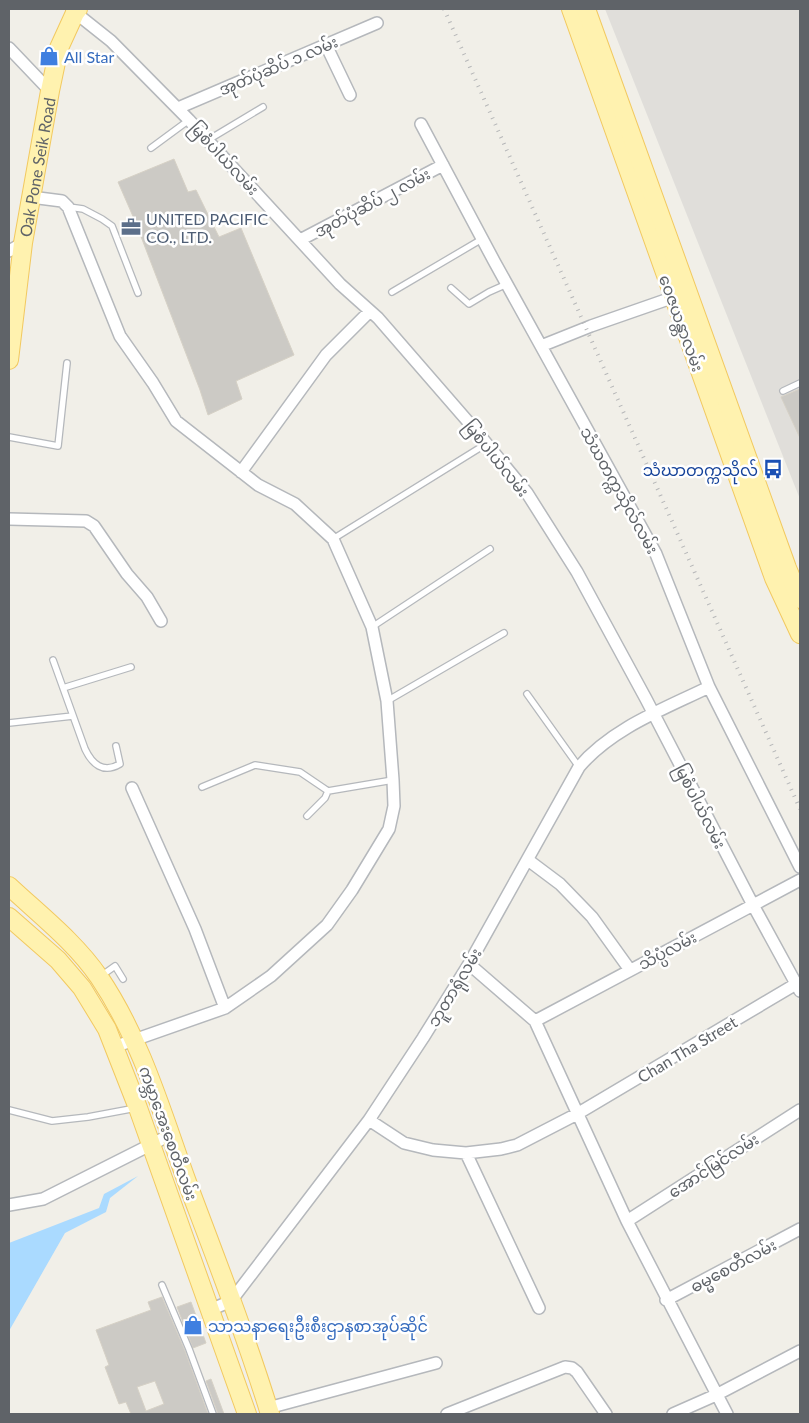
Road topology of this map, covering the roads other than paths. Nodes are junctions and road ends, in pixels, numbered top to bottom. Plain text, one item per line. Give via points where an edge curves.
1 (571, 9) edge
2 (586, 9) edge
3 (75, 10) edge
4 (378, 23) dead end
5 (326, 45) junction
6 (9, 48) edge
7 (50, 91) junction
8 (350, 94) dead end
9 (263, 107) dead end
10 (178, 108) junction
11 (189, 120) junction
12 (421, 124) dead end
13 (208, 140) junction
14 (151, 148) dead end
15 (443, 165) junction
16 (32, 198) junction
17 (68, 207) junction
18 (482, 239) junction
19 (300, 240) junction
20 (16, 247) edge
21 (507, 284) junction
22 (451, 288) dead end
23 (392, 292) dead end
24 (138, 293) dead end
25 (681, 295) junction
26 (12, 304) edge
27 (370, 311) junction
28 (541, 346) junction
29 (9, 360) edge
30 (67, 363) dead end
31 (800, 383) edge
32 (784, 391) dead end
33 (9, 437) edge
34 (486, 444) junction
35 (241, 472) junction
36 (9, 519) edge
37 (333, 539) junction
38 (490, 549) dead end
39 (800, 599) edge
40 (161, 621) dead end
41 (372, 627) junction
42 (504, 633) dead end
43 (800, 634) edge
44 (54, 660) dead end
45 (131, 667) dead end
46 (710, 687) junction
47 (63, 688) junction
48 (527, 694) dead end
49 (387, 701) junction
50 (654, 714) junction
51 (73, 716) junction
52 (9, 723) edge
53 (116, 746) dead end
54 (579, 767) junction
55 (393, 780) junction
56 (202, 787) dead end
57 (132, 788) dead end
58 (328, 792) junction
59 (307, 816) dead end
60 (528, 860) junction
61 (800, 867) edge
62 (800, 880) edge
63 (9, 886) edge
64 (753, 905) junction
65 (9, 917) edge
66 (469, 964) junction
67 (630, 970) junction
68 (99, 977) junction
69 (123, 979) dead end
70 (798, 987) edge
71 (225, 1008) junction
72 (535, 1021) junction
73 (134, 1040) junction
74 (114, 1047) junction
75 (138, 1108) junction
76 (9, 1110) edge
77 (800, 1110) edge
78 (577, 1114) junction
79 (369, 1120) junction
80 (170, 1135) junction
81 (151, 1143) junction
82 (466, 1153) junction
83 (9, 1206) edge
84 (627, 1222) junction
85 (800, 1229) edge
86 (162, 1285) dead end
87 (666, 1300) junction
88 (231, 1301) junction
89 (539, 1308) dead end
90 (210, 1310) junction
91 (800, 1351) edge
92 (436, 1363) dead end
93 (716, 1395) junction
94 (269, 1411) edge
95 (213, 1414) edge
96 (247, 1414) edge
97 (447, 1414) edge
98 (606, 1414) edge
99 (673, 1414) edge
100 (727, 1414) edge

1 - 25 main road, ဝေဇယန္တာလမ်း
2 - 25 main road, ဝေဇယန္တာလမ်း
3 - 7 main road, Oak Pone Seik Road via 59,48
3 - 10 street, မြစံပါယ်လမ်း
4 - 5 street, အုတ်ပုံဆိပ် ၁ လမ်း
5 - 8 street
5 - 10 street, အုတ်ပုံဆိပ် ၁ လမ်း
6 - 7 street
7 - 16 main road, Oak Pone Seik Road
9 - 13 lane
10 - 11 street, မြစံပါယ်လမ်း
11 - 13 street, မြစံပါယ်လမ်း
11 - 14 lane
12 - 15 street, သံဃတက္ကသိုလ်လမ်း
13 - 19 street, မြစံပါယ်လမ်း
15 - 18 street, သံဃတက္ကသိုလ်လမ်း
15 - 19 street, အုတ်ပုံဆိပ် ၂ လမ်း
16 - 17 street via 62,201
16 - 20 main road, Oak Pone Seik Road
17 - 24 lane via 83,209 112,226
17 - 35 street via 120,336 176,421
18 - 21 street, သံဃတက္ကသိုလ်လမ်း
18 - 23 lane
19 - 27 street, မြစံပါယ်လမ်း
20 - 26 main road, Oak Pone Seik Road
21 - 22 lane via 469,304
21 - 28 street, သံဃတက္ကသိုလ်လမ်း
25 - 28 street
25 - 39 main road, ဝေဇယန္တာလမ်း
25 - 43 main road, ဝေဇယန္တာလမ်း via 774,578
26 - 29 main road, Oak Pone Seik Road
27 - 34 street, မြစံပါယ်လမ်း
27 - 35 street via 326,355
28 - 46 street, သံဃတက္ကသိုလ်လမ်း via 656,554
30 - 33 lane via 58,446
31 - 32 lane
34 - 37 lane
34 - 50 street, မြစံပါယ်လမ်း via 527,493 577,572
35 - 37 street via 258,485 295,504
36 - 40 street via 86,521 94,526
37 - 41 street
38 - 41 lane
41 - 49 street
42 - 49 lane
44 - 47 lane
45 - 47 lane
46 - 50 street, ဘူတာရုံလမ်း
46 - 61 street, သံဃတက္ကသိုလ်လမ်း
47 - 51 lane
48 - 54 lane
49 - 55 street
50 - 54 street, ဘူတာရုံလမ်း via 611,737
50 - 64 street, မြစံပါယ်လမ်း
51 - 52 lane
51 - 53 lane via 84,749 97,766 113,768 120,764
54 - 60 street, ဘူတာရုံလမ်း
55 - 58 lane
55 - 71 street via 394,806 389,829 327,925 271,976
56 - 58 lane via 255,765 300,772
57 - 71 street via 195,929
58 - 59 lane
60 - 66 street, ဘူတာရုံလမ်း
60 - 67 street via 560,884 592,917
62 - 64 street, သိပ္ပံလမ်း
63 - 68 main road, ကမ္ဘာအေးစေတီလမ်း via 72,945
64 - 67 street, သိပ္ပံလမ်း
64 - 70 street, မြစံပါယ်လမ်း
65 - 74 main road, ကမ္ဘာအေးစေတီလမ်း via 58,960 82,988
66 - 72 street
66 - 79 street, ဘူတာရုံလမ်း
67 - 72 street, သိပ္ပံလမ်း
68 - 69 lane via 115,966
68 - 73 main road, ကမ္ဘာအေးစေတီလမ်း
70 - 78 street, Chan Tha Street
71 - 73 street
72 - 78 street
73 - 74 street
73 - 80 main road, ကမ္ဘာအေးစေတီလမ်း
74 - 75 main road, ကမ္ဘာအေးစေတီလမ်း
75 - 76 lane via 52,1121
75 - 81 main road, ကမ္ဘာအေးစေတီလမ်း
77 - 84 street, အောင်မြင်လမ်း
78 - 82 street, Chan Tha Street via 517,1146
78 - 84 street
79 - 82 street, Chan Tha Street via 404,1143
79 - 88 street, ဘူတာရုံလမ်း
80 - 81 street
80 - 88 main road, ကမ္ဘာအေးစေတီလမ်း
81 - 83 street via 43,1199
81 - 90 main road, ကမ္ဘာအေးစေတီလမ်း
82 - 89 street
84 - 87 street
85 - 87 street, ဓမ္မစေတီလမ်း
86 - 95 lane
87 - 93 street
88 - 90 street, ဘူတာရုံလမ်း
88 - 94 main road, ကမ္ဘာအေးစေတီလမ်း
90 - 96 main road, ကမ္ဘာအေးစေတီလမ်း
91 - 93 street
92 - 94 street
93 - 99 street
93 - 100 street
97 - 98 street via 565,1367 577,1372

